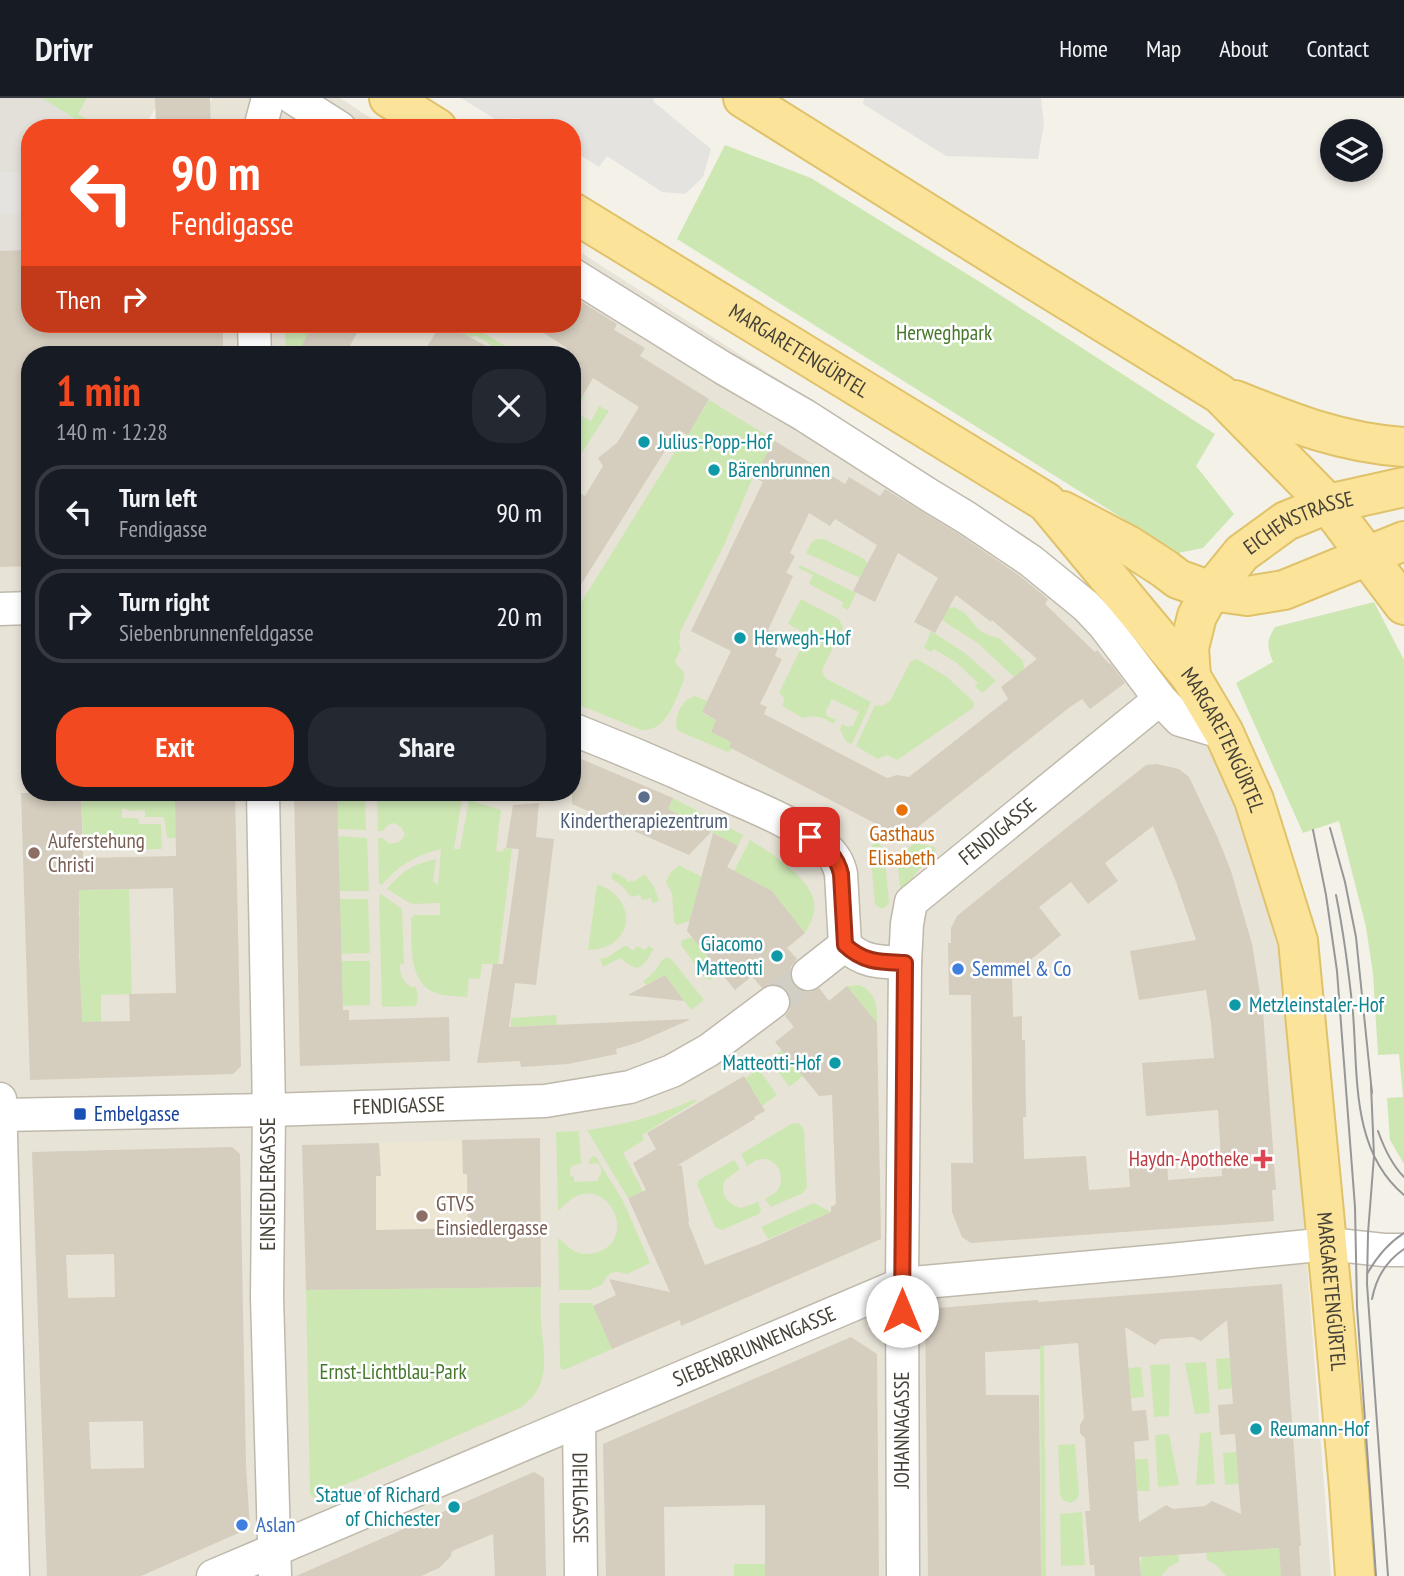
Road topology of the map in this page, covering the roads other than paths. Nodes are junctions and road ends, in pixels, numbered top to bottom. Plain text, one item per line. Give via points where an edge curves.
1 (268, 98) edge
2 (293, 98) edge
3 (389, 98) edge
4 (743, 98) edge
5 (262, 119) edge
6 (326, 119) edge
7 (423, 119) edge
8 (581, 218) edge
9 (581, 280) edge
10 (1220, 394) junction
11 (1404, 447) edge
12 (1404, 487) edge
13 (1046, 502) junction
14 (1328, 504) junction
15 (1404, 541) edge
16 (1368, 556) junction
17 (1211, 591) junction
18 (1404, 605) edge
19 (21, 608) edge
20 (0, 609) edge
21 (1191, 677) junction
22 (1160, 699) junction
23 (581, 733) edge
24 (1224, 733) junction
25 (263, 801) edge
26 (845, 945) junction
27 (905, 963) junction
28 (808, 974) tunnel mouth
29 (773, 1002) tunnel mouth
30 (0, 1099) edge
31 (269, 1110) junction
32 (0, 1115) edge
33 (1328, 1244) junction
34 (1404, 1250) edge
35 (902, 1284) junction
36 (579, 1421) junction
37 (274, 1563) edge
38 (13, 1576) edge
39 (213, 1576) edge
40 (581, 1576) edge
41 (902, 1576) edge
42 (1354, 1576) edge

1 - 5 street
2 - 6 street
3 - 7 main road
4 - 10 main road
8 - 13 main road, MARGARETENGÜRTEL
9 - 22 street, MARGARETENGÜRTEL via 1031,561 1104,625
10 - 11 main road via 1303,427 1374,445
10 - 14 main road
12 - 14 main road, EICHENSTRASSE
13 - 17 main road, EICHENSTRASSE via 1128,545 1178,579
13 - 21 main road, MARGARETENGÜRTEL
14 - 16 main road
14 - 17 main road, EICHENSTRASSE via 1286,521 1242,553
15 - 16 main road, EICHENSTRASSE
16 - 17 main road, EICHENSTRASSE via 1284,590 1247,596
16 - 18 main road
17 - 21 main road, EICHENSTRASSE via 1189,648
19 - 20 street
21 - 24 main road, MARGARETENGÜRTEL
22 - 24 street via 1180,720
22 - 27 street, FENDIGASSE via 911,902
23 - 26 street via 760,810 825,847 839,864
24 - 33 main road, MARGARETENGÜRTEL via 1254,800 1298,941
25 - 31 street, EINSIEDLERGASSE
26 - 27 street via 861,957
26 - 28 street
27 - 35 street, FENDIGASSE
29 - 31 street, FENDIGASSE via 672,1071 630,1087 545,1101
30 - 32 street
31 - 32 street, FENDIGASSE
31 - 37 street, EINSIEDLERGASSE via 267,1297
32 - 38 street
33 - 34 street, SIEBENBRUNNENGASSE
33 - 35 street, SIEBENBRUNNENGASSE
33 - 42 main road, MARGARETENGÜRTEL
35 - 36 street, SIEBENBRUNNENGASSE
35 - 41 street, JOHANNAGASSE
36 - 37 street, SIEBENBRUNNENGASSE
36 - 40 street, DIEHLGASSE
37 - 39 street, SIEBENBRUNNENGASSE

